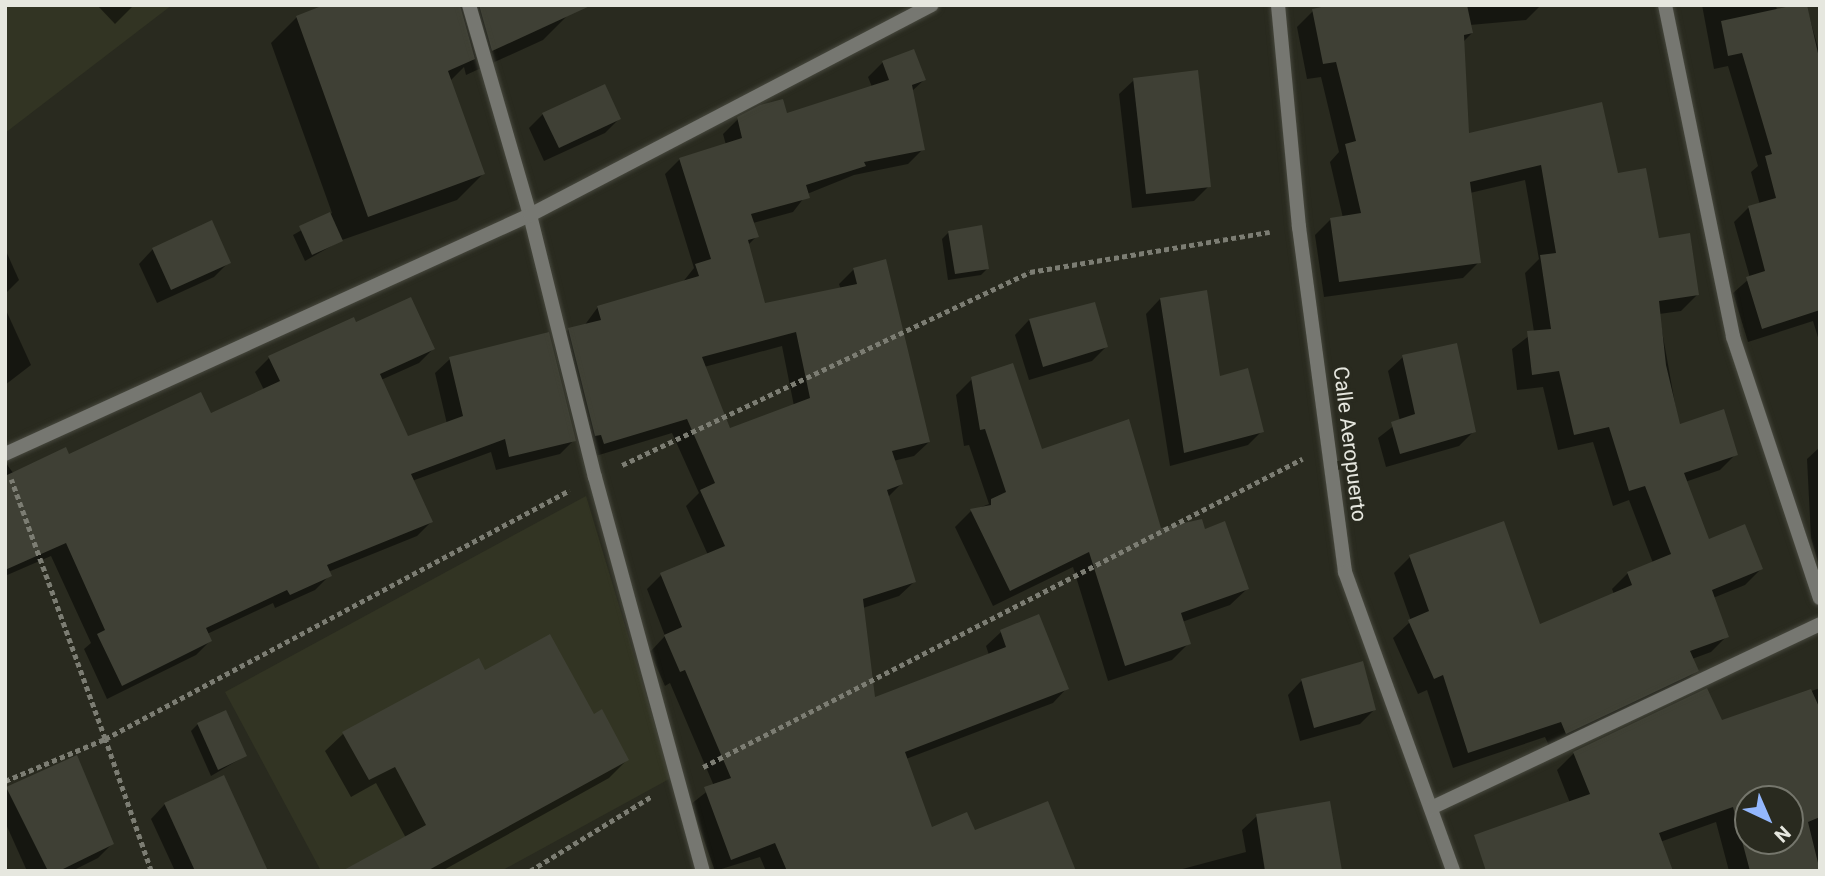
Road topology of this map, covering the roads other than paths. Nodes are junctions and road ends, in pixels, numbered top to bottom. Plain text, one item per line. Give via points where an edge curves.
1 (469, 5) edge
2 (931, 5) edge
3 (1278, 5) edge
4 (1665, 5) edge
5 (530, 215) junction
6 (5, 454) edge
7 (1820, 598) edge
8 (1820, 624) edge
9 (1430, 808) junction
10 (703, 871) edge
11 (1452, 871) edge

1 - 5 street
2 - 5 street
3 - 9 street, Calle Aeropuerto via 1299,227 1345,572
4 - 7 street via 1733,337
5 - 6 street
5 - 10 street via 595,477
8 - 9 street
9 - 11 street, Calle Aeropuerto

